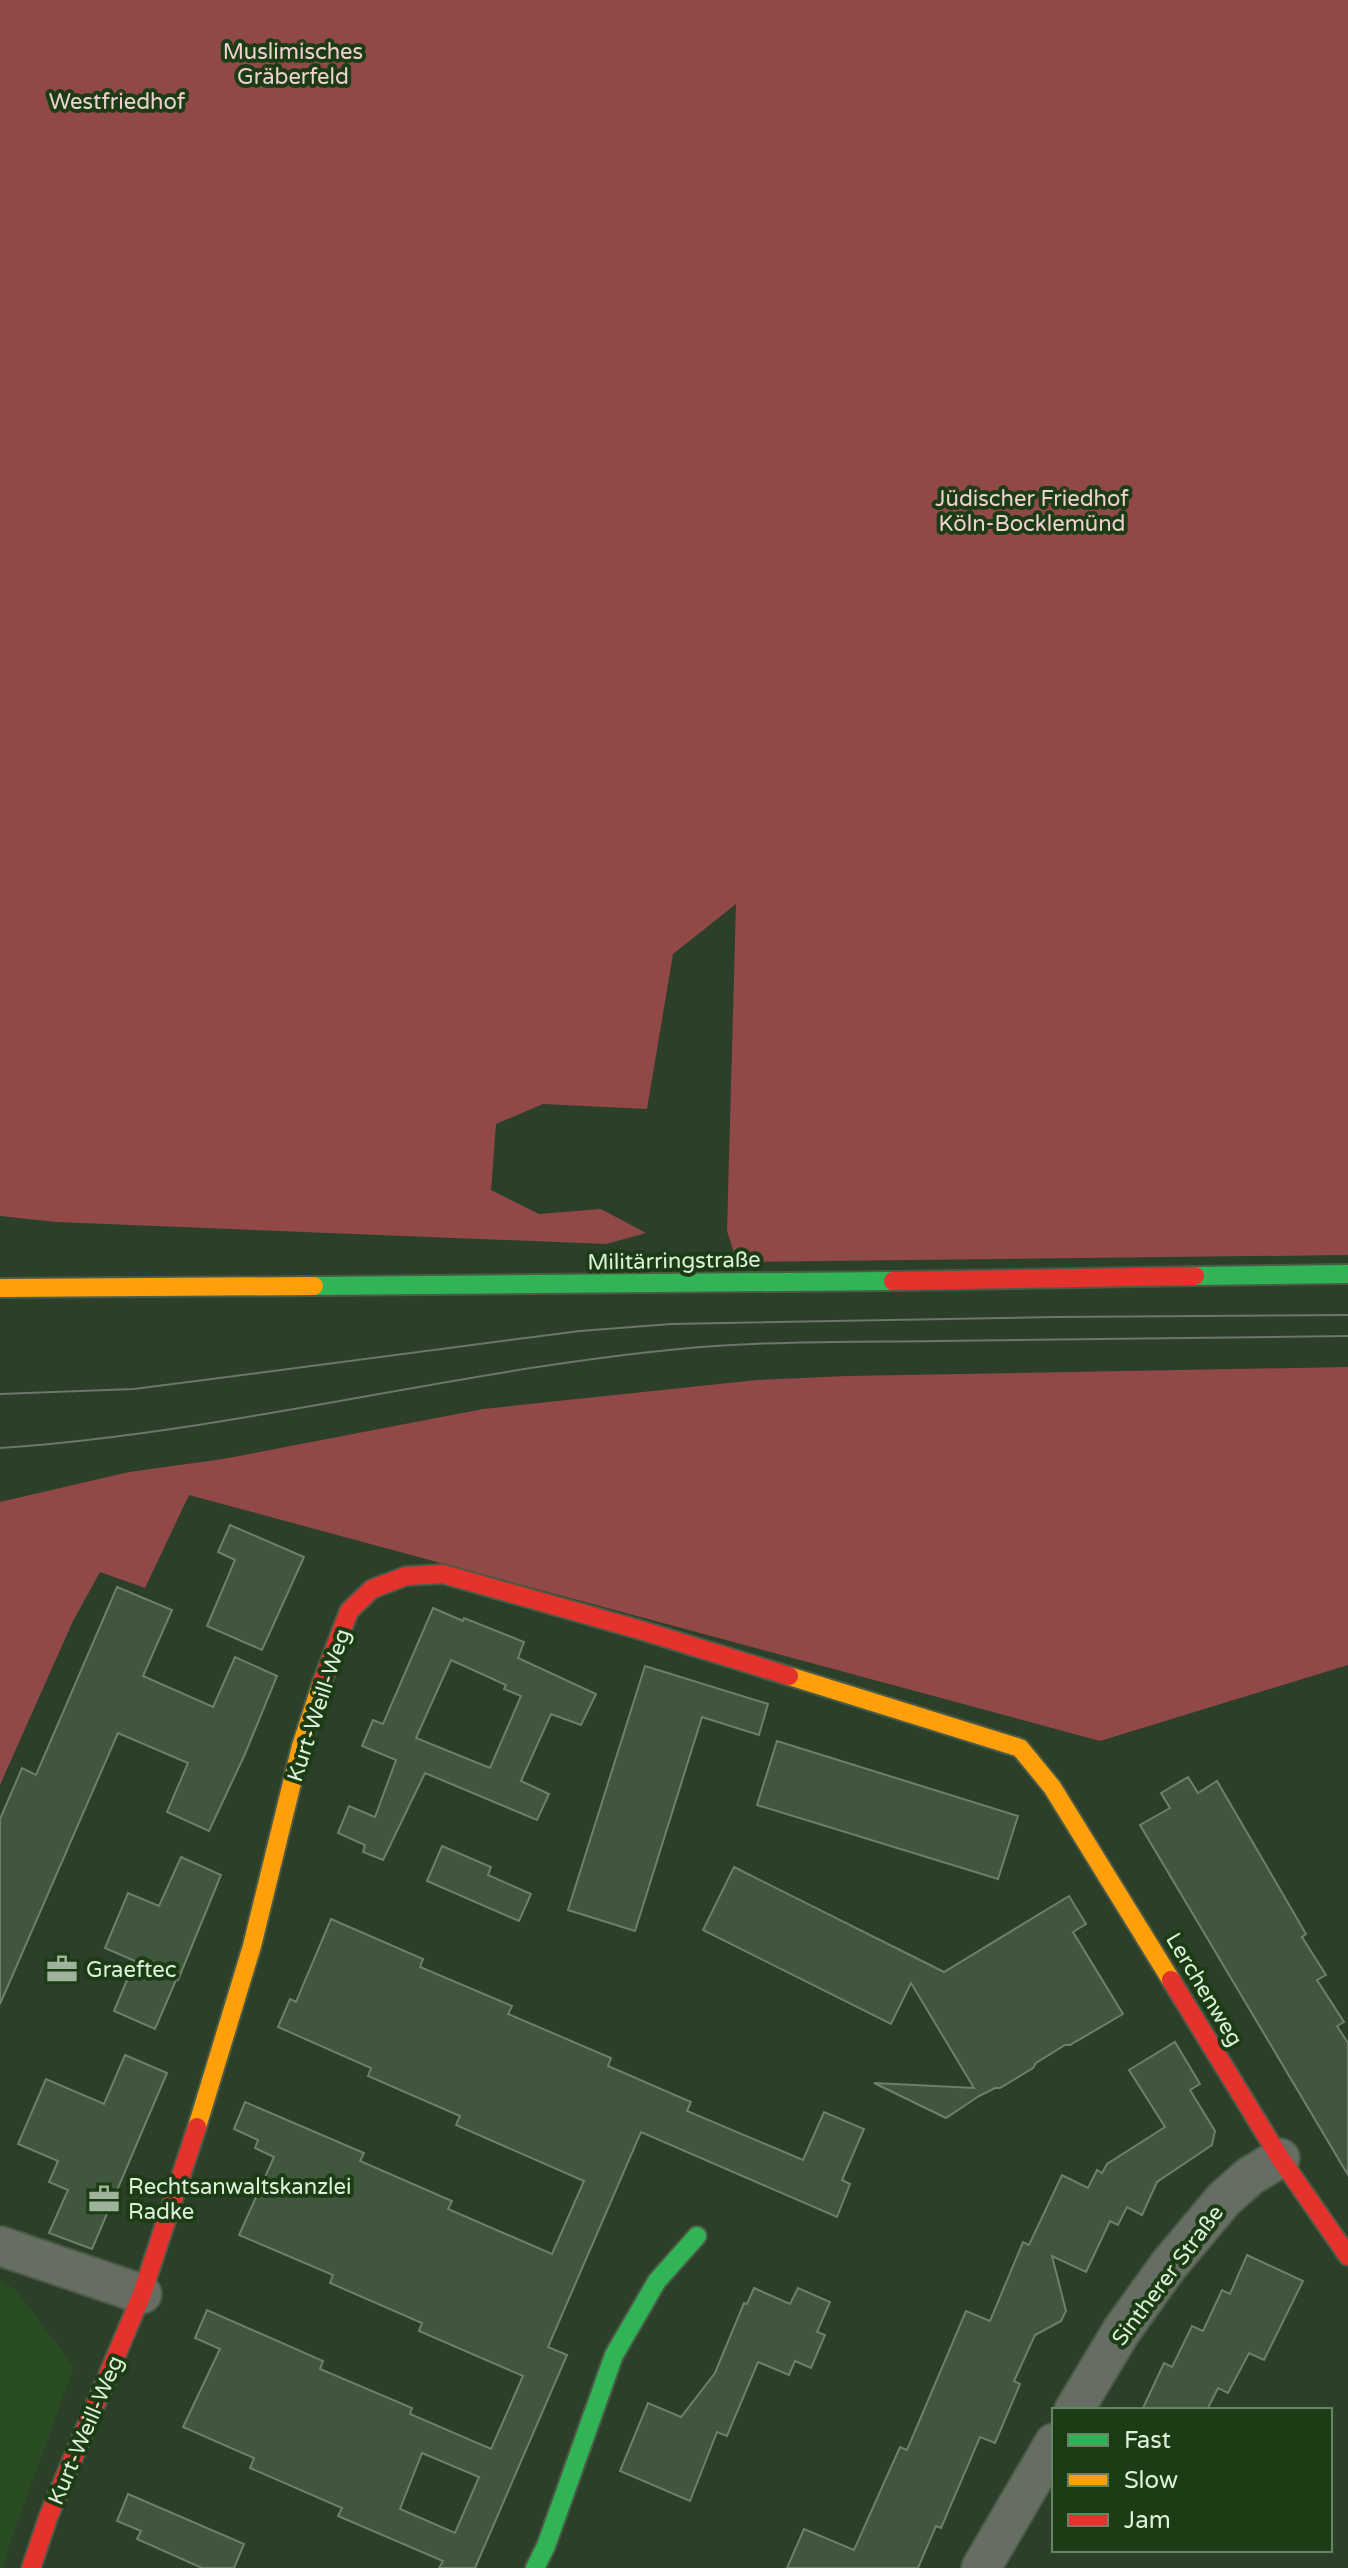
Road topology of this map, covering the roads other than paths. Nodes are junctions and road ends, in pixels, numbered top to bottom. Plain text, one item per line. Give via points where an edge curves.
1 (1348, 1274) edge
2 (0, 1288) edge
3 (1020, 1748) joint
4 (1280, 2158) junction
5 (697, 2236) dead end
6 (0, 2246) edge
7 (1348, 2256) edge
8 (142, 2294) junction
9 (1075, 2408) edge
10 (1052, 2446) edge
11 (31, 2568) edge
12 (535, 2568) edge
13 (981, 2568) edge

1 - 2 street, Militärringstraße
3 - 4 street, Lerchenweg via 1052,1787
3 - 8 street, Kurt-Weill-Weg via 443,1574 406,1576 372,1589 349,1611 317,1696 252,1946
4 - 7 street, Lerchenweg
4 - 9 street, Sintherer Straße via 1224,2199 1168,2266
5 - 12 street via 657,2281 614,2355
6 - 8 street
8 - 11 street, Kurt-Weill-Weg
10 - 13 street

